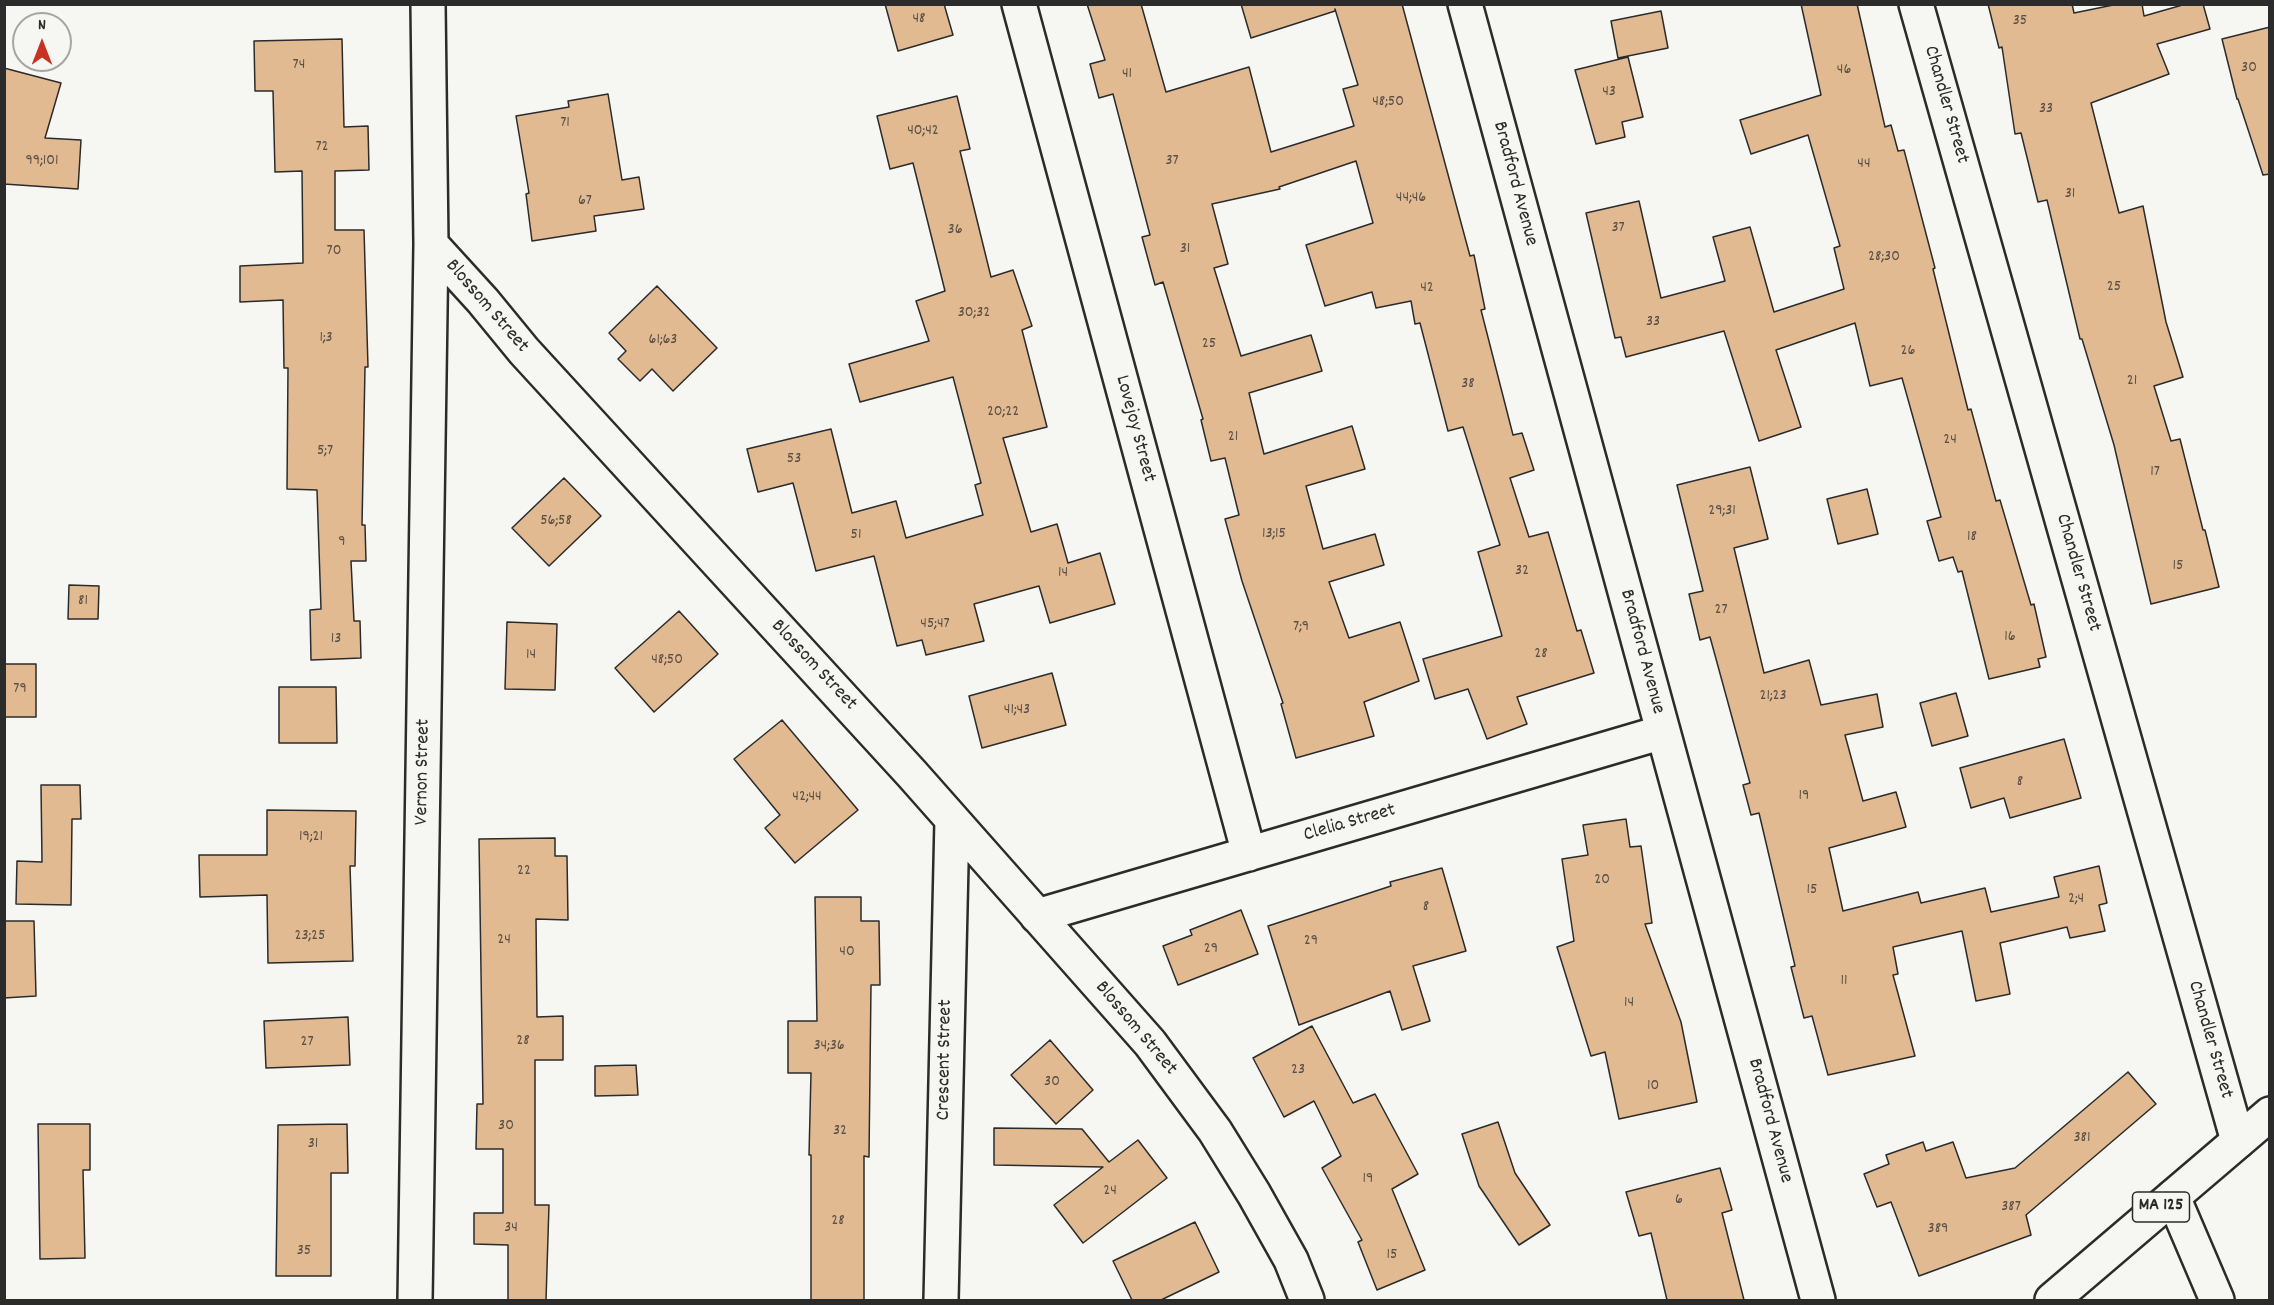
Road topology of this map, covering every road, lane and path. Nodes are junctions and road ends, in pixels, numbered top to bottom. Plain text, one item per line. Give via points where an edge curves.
1 (428, 4) edge
2 (1019, 4) edge
3 (1465, 4) edge
4 (1916, 4) edge
5 (431, 244) junction
6 (1663, 732) junction
7 (952, 820) junction
8 (1249, 854) junction
9 (1037, 916) junction
10 (2270, 1114) edge
11 (2238, 1141) junction
12 (2173, 1197) junction
13 (415, 1300) edge
14 (941, 1300) edge
15 (1307, 1300) edge
16 (1818, 1300) edge
17 (2052, 1300) edge
18 (2217, 1300) edge

1 - 5 street, Blossom Street
2 - 8 street, Lovejoy Street
3 - 6 street, Bradford Avenue
4 - 11 street, Chandler Street
5 - 7 street, Blossom Street
5 - 13 street, Vernon Street
6 - 8 street, Clelia Street
6 - 16 street, Bradford Avenue
7 - 9 street, Blossom Street
7 - 14 street, Crescent Street
8 - 9 street, Clelia Street
9 - 15 street, Blossom Street via 1150,1043 1215,1131 1291,1260
10 - 11 street, MA 125
11 - 12 street, MA 125
12 - 17 street, MA 125
12 - 18 street

